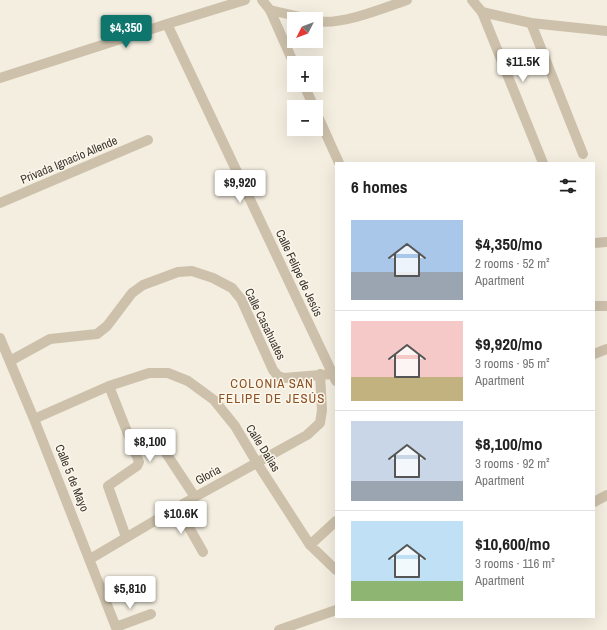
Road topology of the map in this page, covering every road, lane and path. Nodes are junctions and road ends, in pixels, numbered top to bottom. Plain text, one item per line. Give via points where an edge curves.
1 (245, 0) edge
2 (262, 0) edge
3 (407, 0) edge
4 (472, 0) edge
5 (270, 10) junction
6 (482, 12) junction
7 (287, 14) edge
8 (323, 22) edge
9 (532, 23) junction
10 (167, 24) junction
11 (607, 31) edge
12 (290, 56) edge
13 (0, 78) edge
14 (323, 128) edge
15 (148, 140) dead end
16 (583, 154) dead end
17 (339, 162) edge
18 (543, 162) edge
19 (0, 203) edge
20 (607, 242) edge
21 (595, 243) edge
22 (595, 306) edge
23 (607, 306) edge
24 (0, 338) edge
25 (607, 350) edge
26 (595, 354) edge
27 (10, 361) junction
28 (320, 374) junction
29 (335, 376) edge
30 (109, 386) junction
31 (34, 419) junction
32 (162, 447) dead end
33 (257, 463) junction
34 (607, 495) edge
35 (195, 497) junction
36 (595, 501) edge
37 (178, 508) junction
38 (335, 522) edge
39 (126, 537) junction
40 (310, 545) junction
41 (203, 552) dead end
42 (90, 559) junction
43 (335, 569) edge
44 (335, 610) edge
45 (150, 614) dead end
46 (117, 628) edge
47 (279, 630) edge

1 - 10 street
2 - 5 street
3 - 8 street via 366,15
4 - 6 street
5 - 7 street
5 - 12 street
6 - 9 street
6 - 18 street
9 - 11 street
9 - 16 street
10 - 13 street
10 - 29 street, Calle Felipe de Jesús
14 - 17 street
15 - 19 street, Privada Ignacio Allende
20 - 21 street
22 - 23 street
24 - 27 street, Calle 5 de Mayo
25 - 26 street
27 - 28 street, Calle Casahuates via 50,339 97,334 107,326 132,293 143,285 178,272 192,271 232,288 241,299 278,376 284,378
27 - 31 street, Calle 5 de Mayo
28 - 29 street, Calle Casahuates
28 - 33 street, Gloria via 320,423 307,435
30 - 31 street, Calle Dalias
30 - 33 street, Calle Dalias via 149,374 168,373 188,381 214,400 235,426
30 - 39 street via 139,462 108,486
31 - 42 street, Calle 5 de Mayo
32 - 35 street
33 - 35 street, Gloria
33 - 40 street, Calle Dalias
34 - 36 street
35 - 37 street, Gloria
37 - 39 street, Gloria
37 - 41 street
38 - 40 street
39 - 42 street, Gloria
40 - 43 street, Calle Dalias
42 - 46 street, Calle 5 de Mayo
44 - 47 street
45 - 46 street

